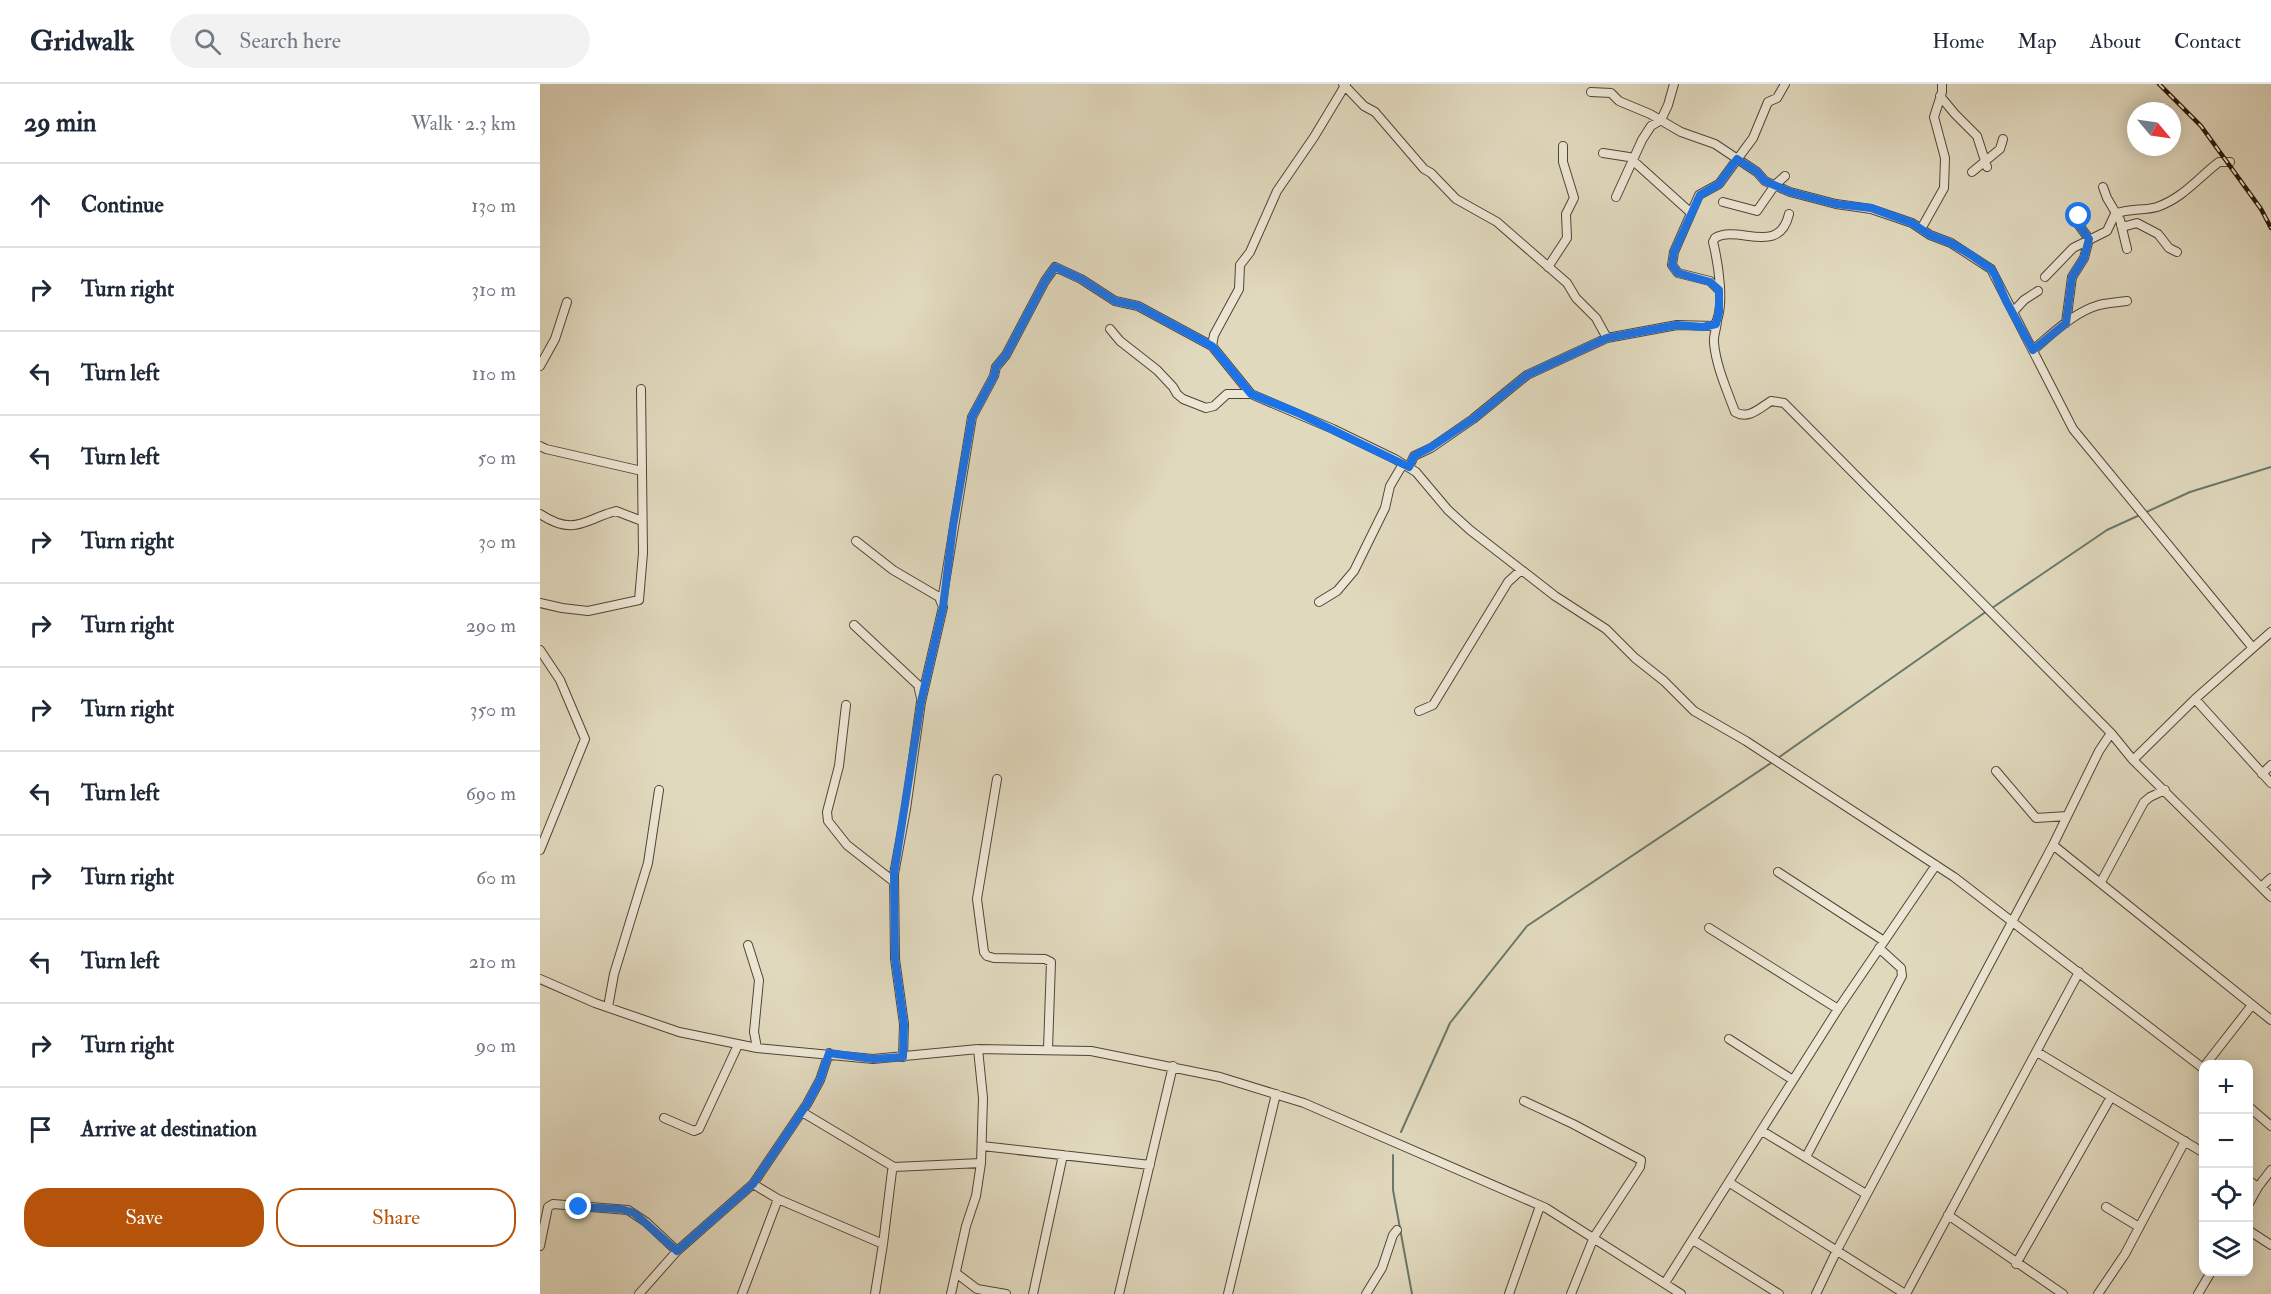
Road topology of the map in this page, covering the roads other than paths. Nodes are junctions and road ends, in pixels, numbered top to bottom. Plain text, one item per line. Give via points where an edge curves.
1 (1345, 84) edge
2 (1674, 84) edge
3 (1785, 84) edge
4 (1942, 85) edge
5 (1592, 92) dead end
6 (1940, 96) junction
7 (1661, 120) junction
8 (2003, 139) dead end
9 (1563, 146) dead end
10 (1603, 153) dead end
11 (1737, 159) junction
12 (1633, 161) junction
13 (2229, 162) dead end
14 (1986, 163) junction
15 (1972, 172) dead end
16 (1785, 176) dead end
17 (1775, 185) junction
18 (2103, 187) dead end
19 (1616, 197) dead end
20 (1723, 202) dead end
21 (2078, 209) dead end
22 (1690, 213) junction
23 (1789, 214) dead end
24 (2115, 214) junction
25 (2121, 225) junction
26 (1921, 229) junction
27 (2089, 239) junction
28 (2127, 249) dead end
29 (2177, 252) dead end
30 (1548, 267) junction
31 (2045, 277) dead end
32 (1719, 290) junction
33 (2038, 291) dead end
34 (2127, 301) dead end
35 (567, 302) dead end
36 (2013, 312) junction
37 (1717, 320) junction
38 (2066, 323) junction
39 (1110, 329) dead end
40 (1607, 338) junction
41 (1212, 346) junction
42 (2033, 350) junction
43 (540, 366) edge
44 (641, 388) dead end
45 (1251, 394) junction
46 (540, 446) edge
47 (1406, 466) junction
48 (642, 471) junction
49 (540, 514) edge
50 (642, 521) junction
51 (856, 541) dead end
52 (1521, 570) junction
53 (942, 601) junction
54 (1319, 602) dead end
55 (540, 603) edge
56 (854, 625) dead end
57 (2271, 632) edge
58 (2253, 648) junction
59 (540, 650) edge
60 (2195, 699) junction
61 (921, 702) junction
62 (846, 705) dead end
63 (1419, 711) dead end
64 (2111, 733) junction
65 (2133, 760) junction
66 (2271, 765) edge
67 (1996, 771) dead end
68 (2262, 774) junction
69 (997, 779) dead end
70 (2271, 783) edge
71 (659, 790) dead end
72 (2164, 790) junction
73 (2067, 816) junction
74 (2053, 844) junction
75 (540, 850) edge
76 (1936, 865) junction
77 (1778, 872) dead end
78 (2271, 878) edge
79 (893, 881) junction
80 (2100, 882) junction
81 (2261, 887) junction
82 (2271, 897) edge
83 (2012, 922) junction
84 (1709, 928) dead end
85 (1881, 944) junction
86 (748, 945) dead end
87 (2079, 972) junction
88 (540, 979) edge
89 (2252, 1005) junction
90 (608, 1007) junction
91 (1838, 1009) junction
92 (2271, 1020) edge
93 (1729, 1040) dead end
94 (738, 1045) junction
95 (757, 1048) junction
96 (978, 1049) junction
97 (1048, 1049) junction
98 (2037, 1052) junction
99 (829, 1053) junction
100 (903, 1057) junction
101 (2210, 1060) edge
102 (1173, 1066) junction
103 (2199, 1066) edge
104 (1793, 1080) junction
105 (1276, 1094) junction
106 (2111, 1097) junction
107 (1524, 1101) dead end
108 (2253, 1110) edge
109 (802, 1112) junction
110 (664, 1118) dead end
111 (2271, 1126) edge
112 (1762, 1131) junction
113 (2185, 1141) junction
114 (982, 1146) junction
115 (2199, 1150) edge
116 (1063, 1155) junction
117 (1806, 1157) junction
118 (981, 1163) junction
119 (1150, 1166) junction
120 (894, 1167) junction
121 (2271, 1170) edge
122 (1730, 1183) junction
123 (753, 1184) junction
124 (2253, 1184) edge
125 (2258, 1187) junction
126 (1866, 1194) junction
127 (2253, 1196) edge
128 (778, 1199) junction
129 (1540, 1206) junction
130 (2106, 1207) dead end
131 (1948, 1215) junction
132 (2139, 1227) junction
133 (1397, 1230) dead end
134 (2253, 1233) edge
135 (1594, 1237) junction
136 (1693, 1240) junction
137 (883, 1244) junction
138 (2271, 1245) edge
139 (540, 1246) edge
140 (1837, 1250) junction
141 (677, 1251) junction
142 (2016, 1264) junction
143 (956, 1273) junction
144 (2209, 1276) edge
145 (1665, 1283) junction
146 (639, 1294) edge
147 (742, 1294) edge
148 (875, 1294) edge
149 (951, 1294) edge
150 (1006, 1294) edge
151 (1034, 1294) edge
152 (1119, 1294) edge
153 (1228, 1294) edge
154 (1366, 1294) edge
155 (1509, 1294) edge
156 (1571, 1294) edge
157 (1682, 1294) edge
158 (1779, 1294) edge
159 (1816, 1294) edge
160 (1906, 1294) edge
161 (2063, 1294) edge
162 (2098, 1294) edge
163 (2198, 1294) edge

1 - 30 street via 1456,199 1497,222
1 - 41 street via 1277,191 1250,252 1240,265 1239,289
2 - 7 street
3 - 11 street via 1777,98 1768,102 1757,130
4 - 6 street
5 - 7 street via 1611,93 1619,101
6 - 14 street via 1977,136
6 - 26 street via 1934,117 1946,167 1944,188
7 - 11 street via 1715,144
7 - 12 street via 1651,126
8 - 14 street via 2000,149
9 - 30 street via 1563,162 1574,198 1566,214 1567,238
10 - 12 street
11 - 17 street
11 - 22 street via 1719,184 1700,195
12 - 19 street
12 - 22 street
13 - 24 street via 2219,162 2170,202
14 - 15 street
16 - 17 street
17 - 20 street via 1757,211
17 - 26 street via 1824,202 1871,208
18 - 24 street
21 - 27 street via 2076,221
22 - 32 street via 1672,265 1678,273 1710,282
23 - 32 street via 1783,229 1767,237 1721,234 1715,238
24 - 25 street
24 - 27 street via 2107,231
25 - 28 street
25 - 29 street via 2137,223 2158,234
26 - 36 street via 1991,269
27 - 31 street via 2065,255
27 - 38 street via 2084,258 2072,277
30 - 40 street via 1567,283
32 - 37 street
33 - 36 street
34 - 38 street via 2098,305
35 - 43 street via 555,339
36 - 42 street
37 - 40 street via 1714,326 1677,325
37 - 64 street via 1713,339 1716,357 1735,412 1748,416 1771,401 1784,403
38 - 42 street
39 - 45 street via 1157,370 1179,397 1202,408 1214,406 1227,394
40 - 47 street via 1527,375 1473,419 1414,456
41 - 45 street
41 - 53 street via 1138,306 1115,301 1055,267 996,367 972,417
42 - 58 street via 2073,429
44 - 48 street
45 - 47 street
46 - 48 street
47 - 52 street via 1416,472 1463,525
47 - 54 street via 1390,486 1385,508 1354,571 1337,591
48 - 50 street
49 - 50 street via 575,526 616,511
50 - 55 street via 639,600 588,611
51 - 53 street
52 - 63 street via 1508,582 1433,705
52 - 76 street via 1606,629 1694,711
53 - 61 street
56 - 61 street via 918,685
57 - 58 street
58 - 60 street
59 - 75 street via 560,680 585,739
60 - 65 street
60 - 68 street
61 - 79 street
62 - 79 street via 828,822 847,844
64 - 65 street
64 - 73 street
65 - 72 street
66 - 68 street
67 - 73 street via 2036,818
68 - 70 street
69 - 97 street via 977,899 984,952 994,958 1051,962
71 - 90 street via 648,863 614,974
72 - 80 street via 2144,802
72 - 81 street
73 - 74 street
74 - 80 street
74 - 83 street
76 - 83 street
76 - 85 street
77 - 85 street
78 - 81 street
79 - 100 street
80 - 89 street
81 - 82 street
83 - 87 street
83 - 126 street
84 - 91 street
85 - 91 street
85 - 117 street via 1901,968 1902,976
86 - 95 street via 759,980 754,1032
87 - 98 street
87 - 103 street
88 - 90 street
89 - 92 street
89 - 101 street
90 - 94 street via 679,1032
91 - 104 street
93 - 104 street
94 - 95 street
94 - 110 street via 699,1129 694,1131
95 - 99 street
96 - 97 street
96 - 100 street
96 - 114 street
97 - 102 street via 1101,1053
98 - 106 street
98 - 131 street
99 - 100 street via 873,1059
99 - 109 street via 820,1080
102 - 105 street
102 - 119 street
104 - 112 street
105 - 129 street
105 - 153 street
106 - 113 street
106 - 142 street
107 - 135 street via 1641,1161
108 - 111 street
109 - 120 street
109 - 123 street
112 - 117 street
112 - 122 street
113 - 115 street
113 - 132 street
114 - 116 street
114 - 118 street
116 - 119 street
116 - 151 street
117 - 126 street
118 - 120 street
118 - 143 street
119 - 152 street
120 - 137 street
121 - 125 street
122 - 136 street
122 - 140 street
123 - 128 street
123 - 141 street
124 - 125 street
125 - 127 street
126 - 140 street
128 - 137 street
128 - 147 street
129 - 135 street
129 - 155 street
130 - 132 street
131 - 142 street
131 - 160 street
132 - 162 street
133 - 154 street via 1382,1268
134 - 138 street
135 - 145 street
135 - 156 street
136 - 145 street
136 - 158 street
137 - 148 street
139 - 141 street via 548,1207 553,1204 628,1210
140 - 159 street
140 - 160 street
141 - 146 street
142 - 161 street
143 - 149 street
143 - 150 street via 977,1289
144 - 163 street
145 - 157 street

